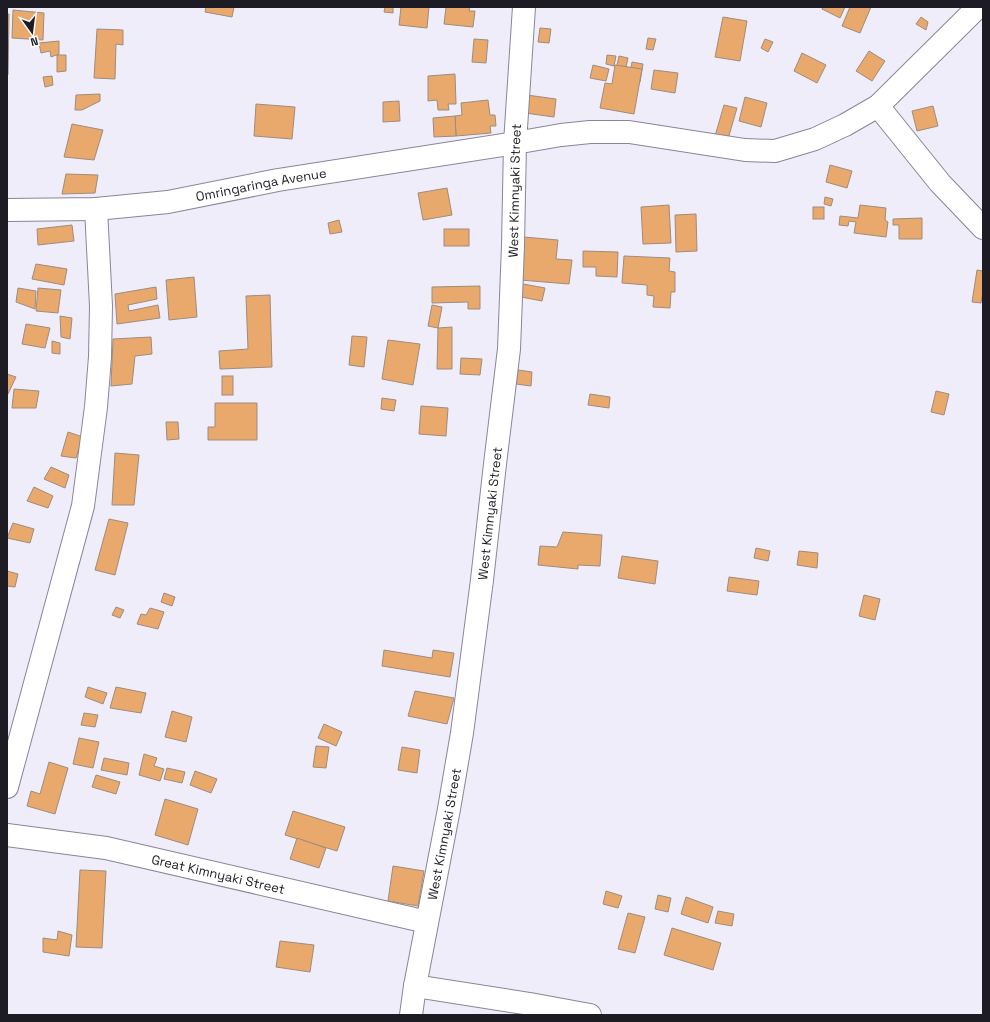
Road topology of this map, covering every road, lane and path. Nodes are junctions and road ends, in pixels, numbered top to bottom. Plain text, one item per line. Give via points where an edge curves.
1 (524, 7) edge
2 (978, 7) edge
3 (878, 106) junction
4 (515, 143) junction
5 (96, 209) junction
6 (7, 210) edge
7 (983, 228) edge
8 (7, 787) edge
9 (7, 835) edge
10 (427, 922) junction
11 (415, 986) junction
12 (411, 1015) edge
13 (590, 1015) edge

1 - 4 street, West Kimnyaki Street
2 - 3 street, Omringaringa Avenue
3 - 4 street, Omringaringa Avenue via 816,139 775,151 745,150 629,132 590,132
3 - 7 street via 940,183
4 - 5 street, Omringaringa Avenue via 278,180 168,202
4 - 10 street, West Kimnyaki Street via 509,349 462,733
5 - 6 street, Omringaringa Avenue
5 - 8 street via 101,306 100,357 83,506
9 - 10 street, Great Kimnyaki Street via 106,848
10 - 11 street, West Kimnyaki Street
11 - 12 street, West Kimnyaki Street
11 - 13 street

